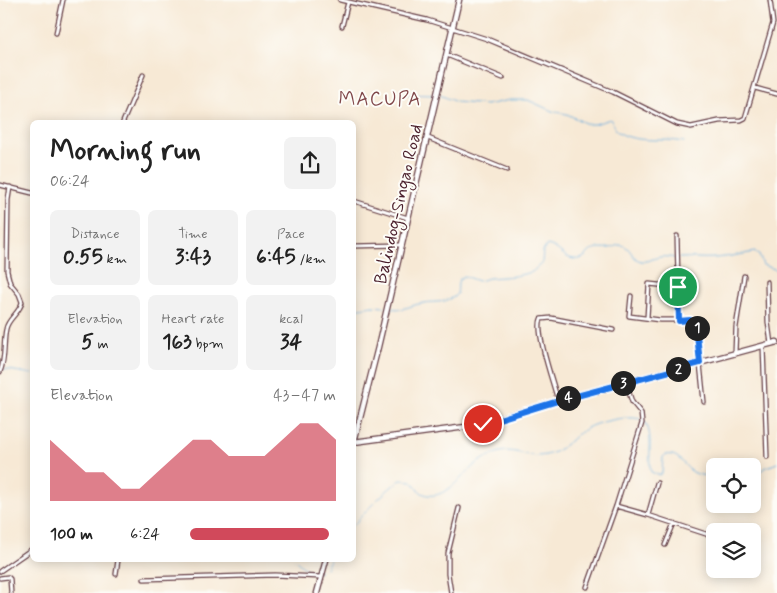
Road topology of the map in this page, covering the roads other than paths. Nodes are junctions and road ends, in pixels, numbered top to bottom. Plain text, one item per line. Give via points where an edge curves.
1 (63, 0) edge
2 (340, 0) edge
3 (459, 0) edge
4 (770, 0) edge
5 (348, 2) junction
6 (342, 26) dead end
7 (453, 28) junction
8 (56, 33) dead end
9 (447, 55) junction
10 (143, 75) dead end
11 (503, 78) dead end
12 (755, 88) junction
13 (777, 94) edge
14 (124, 120) edge
15 (428, 138) junction
16 (507, 170) dead end
17 (0, 185) edge
18 (10, 187) junction
19 (30, 192) edge
20 (356, 202) edge
21 (408, 218) junction
22 (677, 236) dead end
23 (356, 246) edge
24 (402, 246) junction
25 (744, 276) dead end
26 (767, 282) dead end
27 (678, 287) junction
28 (631, 296) dead end
29 (647, 318) junction
30 (679, 321) junction
31 (613, 330) dead end
32 (777, 342) edge
33 (770, 344) junction
34 (763, 346) junction
35 (735, 353) junction
36 (700, 363) junction
37 (0, 372) edge
38 (626, 382) junction
39 (558, 401) junction
40 (704, 402) dead end
41 (356, 434) edge
42 (356, 442) edge
43 (767, 457) dead end
44 (657, 483) dead end
45 (616, 506) junction
46 (459, 508) dead end
47 (648, 515) junction
48 (674, 523) junction
49 (706, 534) edge
50 (665, 545) dead end
51 (30, 550) edge
52 (118, 562) edge
53 (325, 562) edge
54 (0, 570) edge
55 (116, 574) dead end
56 (321, 577) junction
57 (0, 578) edge
58 (144, 579) dead end
59 (587, 587) dead end
60 (11, 593) edge
61 (317, 593) edge
62 (451, 593) edge

1 - 8 street
2 - 5 street
3 - 7 street, Balindog-Singao Road
4 - 12 street via 773,23
5 - 6 street
5 - 7 street
7 - 9 street, Balindog-Singao Road
7 - 12 street via 548,64 686,126 743,120
9 - 11 street
9 - 15 street, Balindog-Singao Road
10 - 14 street
12 - 13 street
15 - 16 street
15 - 21 street, Balindog-Singao Road
17 - 18 street
18 - 19 street
18 - 37 street via 7,271 10,283 22,302 6,329
20 - 21 street
21 - 24 street, Balindog-Singao Road
22 - 27 street
23 - 24 street
24 - 41 street, Balindog-Singao Road
25 - 35 street
26 - 33 street
27 - 29 street via 649,284
27 - 30 street
28 - 29 street via 629,316
29 - 30 street
30 - 36 street via 690,320 696,325
31 - 39 street via 541,319 542,340
32 - 33 street
33 - 34 street
34 - 35 street
34 - 43 street
35 - 36 street
36 - 38 street
36 - 40 street
38 - 39 street
38 - 45 street via 642,422
39 - 42 street via 473,426
44 - 47 street
45 - 47 street
45 - 59 street
46 - 62 street via 448,553
47 - 48 street
48 - 49 street
48 - 50 street
51 - 54 street
52 - 55 street
53 - 56 street
56 - 58 street via 275,575
56 - 61 street
57 - 60 street via 10,579

